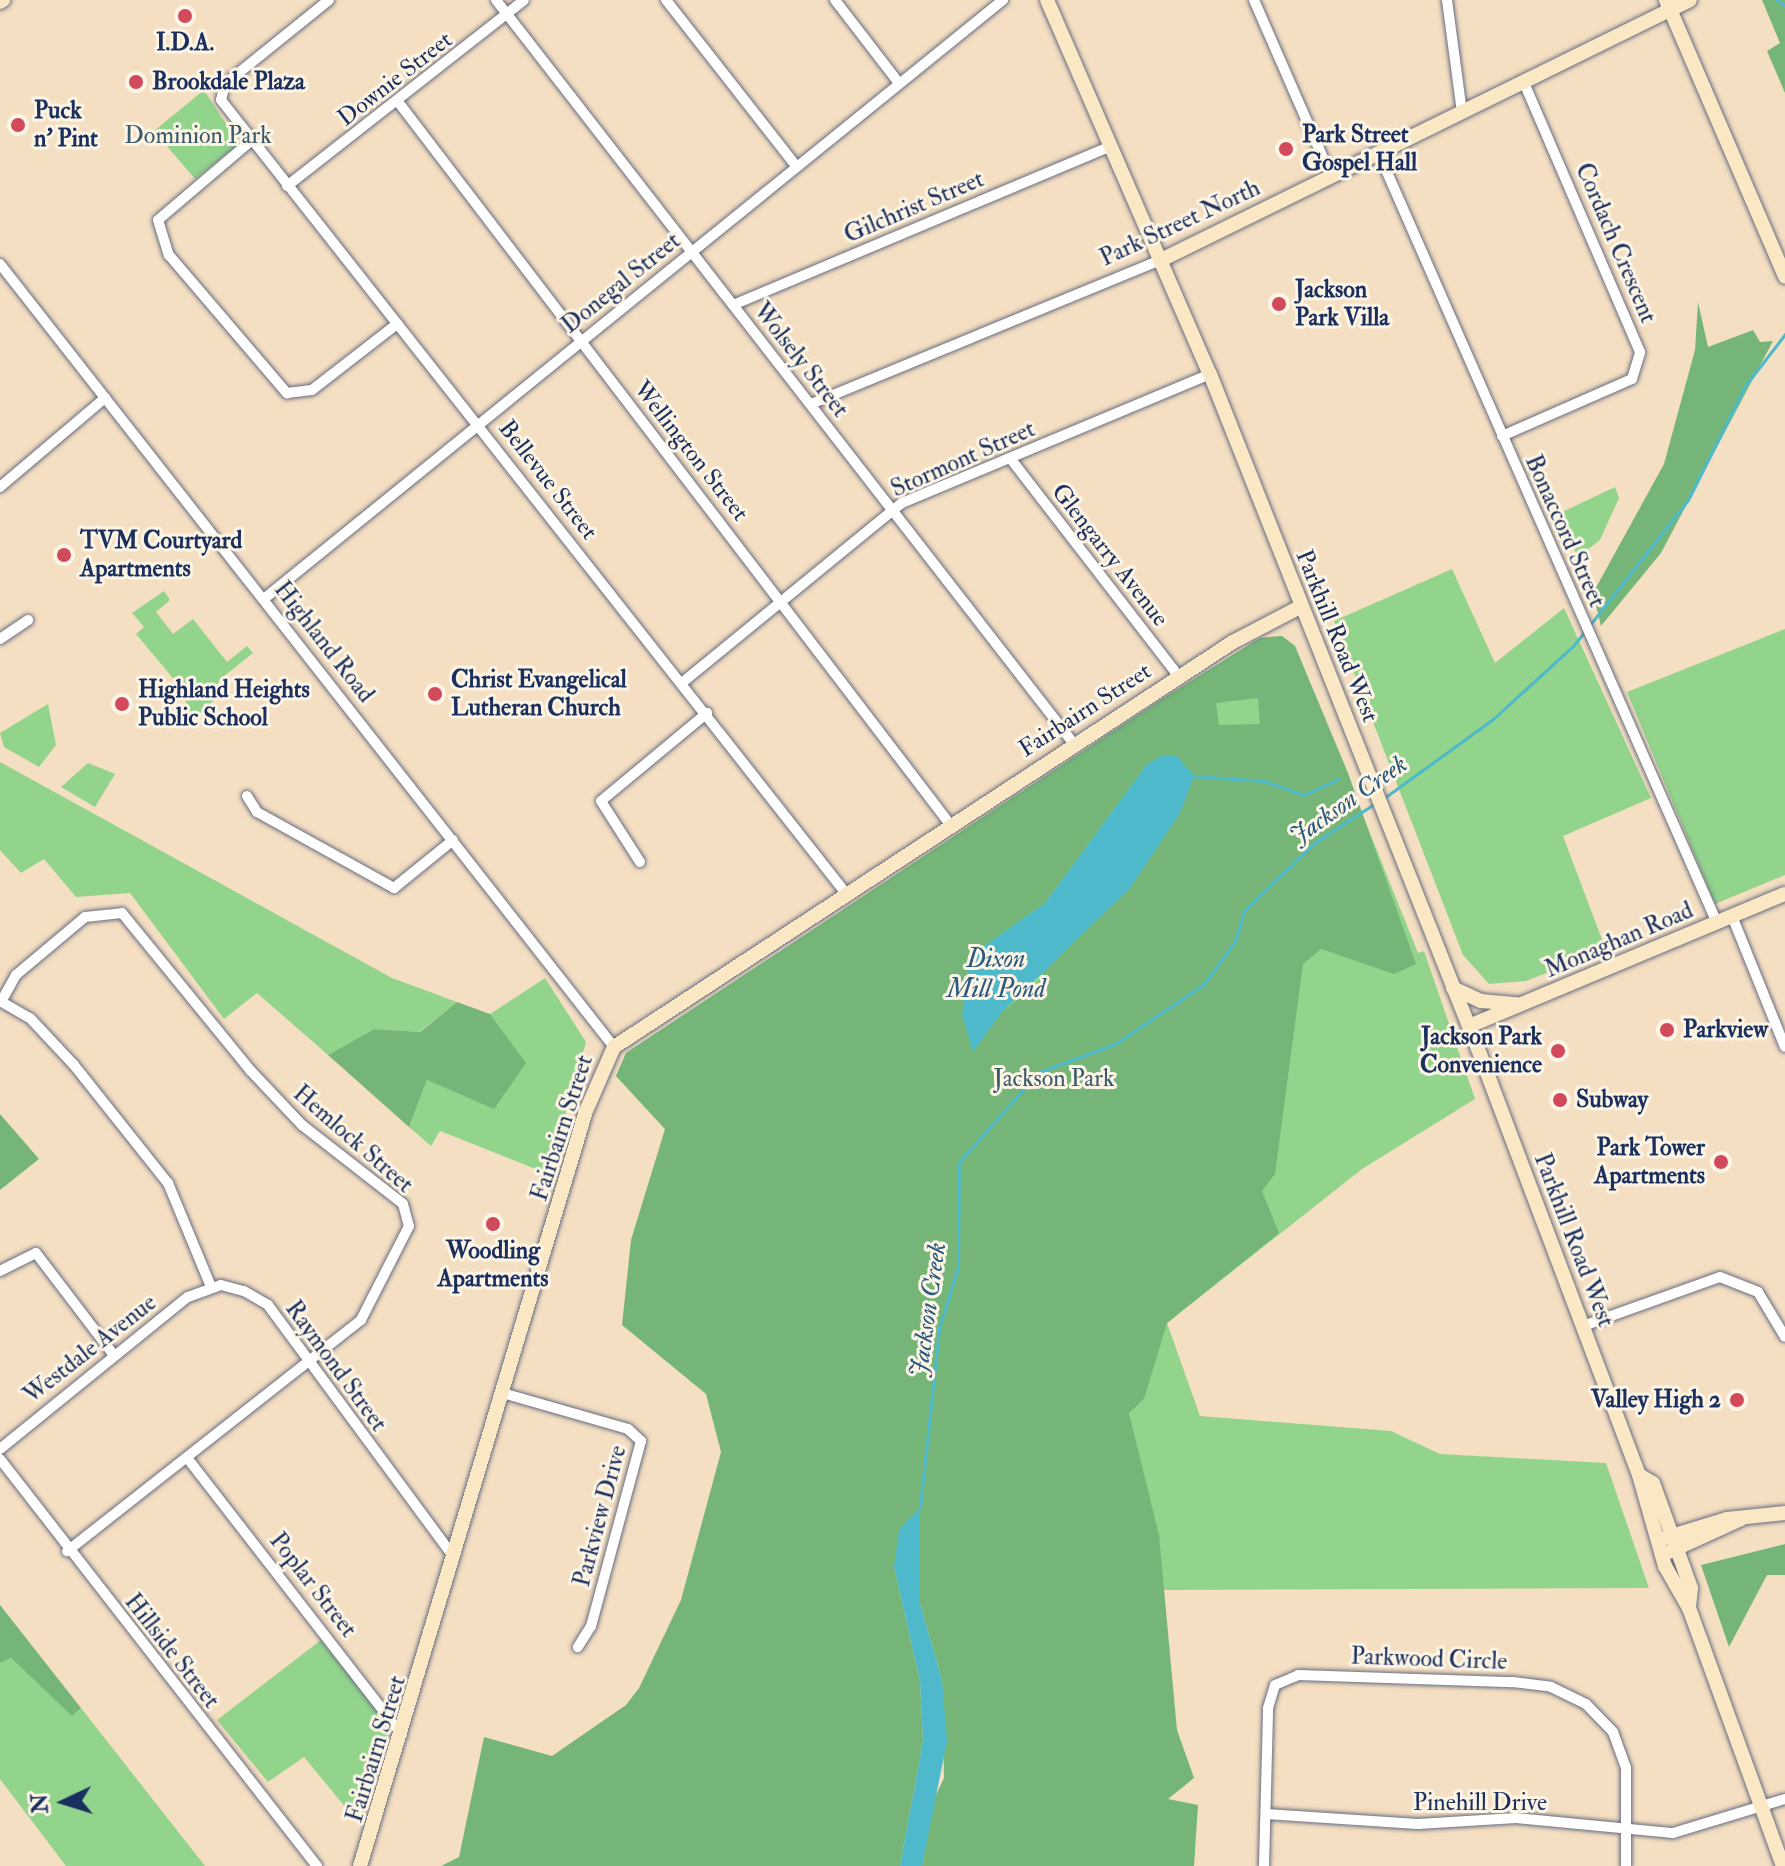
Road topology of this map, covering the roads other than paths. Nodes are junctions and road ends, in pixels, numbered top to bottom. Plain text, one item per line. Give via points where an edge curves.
1 (329, 0) edge
2 (496, 0) edge
3 (524, 0) edge
4 (666, 0) edge
5 (835, 0) edge
6 (1003, 0) edge
7 (1047, 0) edge
8 (1254, 0) edge
9 (1447, 0) edge
10 (1690, 0) edge
11 (990, 4) edge
12 (1668, 5) edge
13 (508, 14) junction
14 (899, 83) junction
15 (1524, 83) junction
16 (399, 103) junction
17 (1462, 112) junction
18 (252, 140) junction
19 (1111, 146) junction
20 (1379, 154) junction
21 (796, 166) junction
22 (1331, 176) junction
23 (287, 186) junction
24 (691, 251) junction
25 (1163, 259) junction
26 (0, 264) edge
27 (1785, 276) edge
28 (733, 305) junction
29 (397, 324) junction
30 (583, 339) junction
31 (1210, 374) junction
32 (105, 398) junction
33 (811, 404) junction
34 (480, 424) junction
35 (1502, 436) junction
36 (1010, 458) junction
37 (0, 487) edge
38 (893, 512) junction
39 (265, 598) junction
40 (782, 602) junction
41 (1300, 607) junction
42 (28, 620) dead end
43 (0, 639) edge
44 (1179, 677) junction
45 (683, 682) junction
46 (707, 713) junction
47 (1074, 744) junction
48 (247, 796) dead end
49 (949, 823) junction
50 (453, 840) junction
51 (640, 862) dead end
52 (845, 892) junction
53 (1785, 894) edge
54 (1732, 916) junction
55 (1717, 923) junction
56 (1453, 988) junction
57 (1, 1001) edge
58 (1521, 1005) junction
59 (1469, 1026) junction
60 (614, 1047) junction
61 (1785, 1047) edge
62 (0, 1271) edge
63 (211, 1287) junction
64 (1583, 1326) junction
65 (1785, 1337) edge
66 (113, 1354) junction
67 (310, 1363) junction
68 (506, 1394) junction
69 (0, 1449) edge
70 (0, 1459) edge
71 (188, 1459) junction
72 (1639, 1475) junction
73 (1785, 1513) edge
74 (1674, 1543) junction
75 (1658, 1548) junction
76 (67, 1551) junction
77 (455, 1559) junction
78 (1689, 1608) junction
79 (578, 1647) dead end
80 (403, 1738) junction
81 (1785, 1799) edge
82 (1761, 1809) junction
83 (1266, 1814) junction
84 (1629, 1831) junction
85 (317, 1866) edge
86 (360, 1866) edge
87 (1264, 1866) edge
88 (1626, 1866) edge
89 (1783, 1866) edge

1 - 18 street, Bellevue Street via 219,93
2 - 13 street, Wolsely Street
3 - 13 street, Downie Street
4 - 21 street
5 - 14 street
6 - 11 street, Donegal Street
7 - 19 main road, Parkhill Road West
8 - 22 street
9 - 17 street
10 - 12 main road, Park Street North
11 - 14 street, Donegal Street
12 - 15 main road, Park Street North
12 - 27 main road
13 - 16 street, Downie Street
13 - 24 street, Wolsely Street
14 - 21 street, Donegal Street
15 - 17 main road, Park Street North
15 - 35 street, Cordach Crescent via 1640,352 1632,379
16 - 23 street, Downie Street
16 - 30 street, Wellington Street
17 - 20 main road, Park Street North
18 - 23 street, Bellevue Street
18 - 29 street via 158,220 169,255 287,393 312,390
19 - 25 main road, Parkhill Road West
19 - 28 street, Gilchrist Street
20 - 22 main road, Park Street North
20 - 35 street, Bonaccord Street
21 - 24 street, Donegal Street
22 - 25 main road, Park Street North
23 - 29 street, Bellevue Street
24 - 28 street, Wolsely Street
24 - 30 street, Donegal Street
25 - 31 main road, Parkhill Road West
25 - 33 street, Park Street North
26 - 32 street, Highland Road
28 - 33 street, Wolsely Street
29 - 34 street, Bellevue Street
30 - 34 street, Donegal Street
30 - 40 street, Wellington Street
31 - 36 street, Stormont Street
31 - 41 main road, Parkhill Road West
32 - 37 street
32 - 39 street, Highland Road
33 - 38 street, Wolsely Street
34 - 39 street, Donegal Street
34 - 45 street, Bellevue Street
35 - 55 street, Bonaccord Street
36 - 38 street, Stormont Street
36 - 44 street, Glengarry Avenue
38 - 40 street, Stormont Street
38 - 47 street, Wolsely Street
39 - 50 street, Highland Road
40 - 45 street, Stormont Street
40 - 49 street, Wellington Street
41 - 44 main road, Fairbairn Street
41 - 56 main road, Parkhill Road West
42 - 43 street
44 - 47 main road, Fairbairn Street
45 - 46 street, Bellevue Street
46 - 51 street via 601,801
46 - 52 street, Bellevue Street
47 - 49 main road, Fairbairn Street
48 - 50 street via 257,812 394,888
49 - 52 main road, Fairbairn Street
50 - 60 street, Highland Road
52 - 60 main road, Fairbairn Street
53 - 54 main road, Monaghan Road
54 - 55 main road, Monaghan Road
54 - 61 street
55 - 58 main road, Monaghan Road
56 - 58 main road via 1481,1001
56 - 59 main road, Parkhill Road West
57 - 63 street via 30,1018 74,1065 168,1183
57 - 67 street, Hemlock Street via 16,975 85,917 122,913 281,1103 403,1204 409,1226 385,1282 361,1320
58 - 59 main road, Monaghan Road
59 - 64 main road, Parkhill Road West
60 - 68 main road, Fairbairn Street via 586,1111
62 - 66 street via 36,1253
63 - 66 street, Westdale Avenue
63 - 67 street, Raymond Street via 244,1291 268,1305
64 - 65 street via 1720,1277 1758,1292
64 - 72 main road, Parkhill Road West
66 - 69 street, Westdale Avenue
67 - 71 street, Hemlock Street
67 - 77 street, Raymond Street
68 - 77 main road, Fairbairn Street
68 - 79 street, Parkview Drive via 628,1429 641,1441 591,1626
70 - 76 street, Hillside Street
71 - 76 street, Hemlock Street
71 - 80 street, Poplar Street
72 - 74 main road, Parkhill Road West via 1653,1483
72 - 75 main road, Parkhill Road West
73 - 74 main road via 1741,1519
74 - 75 main road
74 - 78 main road, Parkhill Road West via 1691,1588
75 - 78 main road, Parkhill Road West
76 - 85 street, Hillside Street
77 - 80 main road, Fairbairn Street
78 - 82 main road, Parkhill Road West
80 - 86 main road, Fairbairn Street
81 - 82 street, Pinehill Drive
82 - 84 street, Pinehill Drive via 1707,1828
82 - 89 main road, Parkhill Road West
83 - 84 street, Pinehill Drive via 1418,1824 1516,1818
83 - 84 street, Parkwood Circle via 1275,1685 1298,1675 1513,1682 1563,1692 1613,1732 1626,1768
83 - 87 street, Parkwood Circle
84 - 88 street, Parkwood Circle

